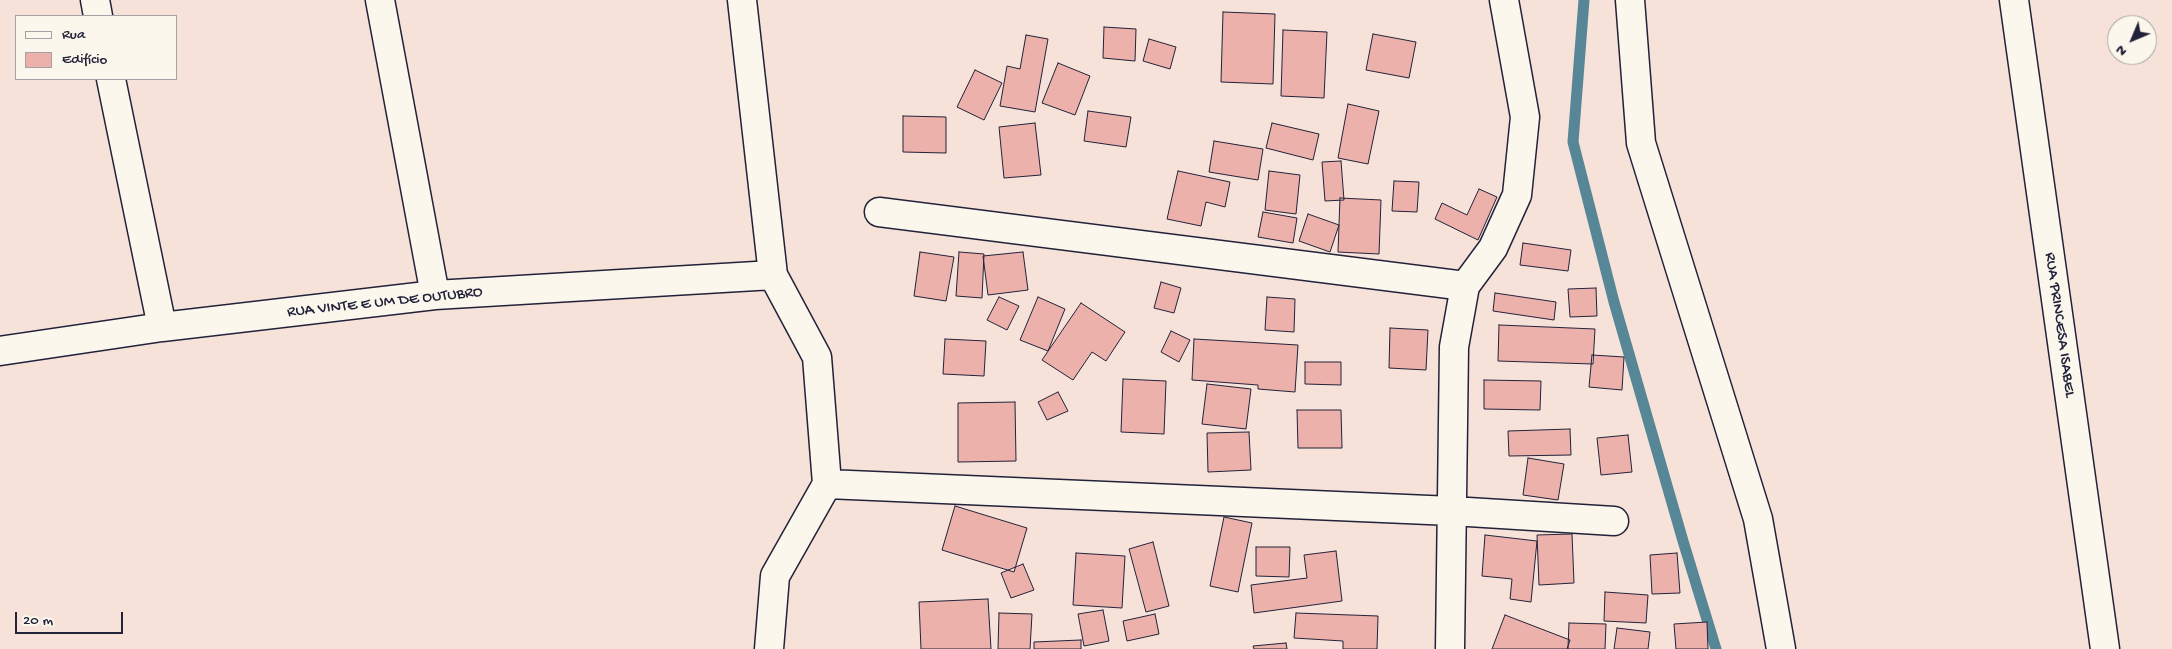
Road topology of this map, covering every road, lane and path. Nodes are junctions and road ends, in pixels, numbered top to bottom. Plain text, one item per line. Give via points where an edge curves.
1 (95, 0) edge
2 (380, 0) edge
3 (742, 0) edge
4 (1504, 0) edge
5 (1630, 0) edge
6 (2014, 0) edge
7 (98, 15) edge
8 (111, 80) edge
9 (879, 212) dead end
10 (773, 275) junction
11 (1465, 286) junction
12 (435, 295) junction
13 (162, 327) junction
14 (0, 351) edge
15 (827, 484) junction
16 (1452, 511) junction
17 (1614, 522) dead end
18 (769, 649) edge
19 (1450, 649) edge
20 (1781, 649) edge
21 (2105, 649) edge

1 - 7 street
2 - 12 street
3 - 10 street
4 - 11 street via 1525,117 1517,195 1494,248
5 - 20 street via 1641,143 1758,518
6 - 21 street, RUA PRINCESA ISABEL
8 - 13 street
9 - 11 street
10 - 12 street, RUA VINTE E UM DE OUTUBRO
10 - 15 street via 818,357
11 - 16 street via 1454,347
12 - 13 street, RUA VINTE E UM DE OUTUBRO
13 - 14 street, RUA VINTE E UM DE OUTUBRO
15 - 16 street
15 - 18 street via 775,576
16 - 17 street
16 - 19 street

